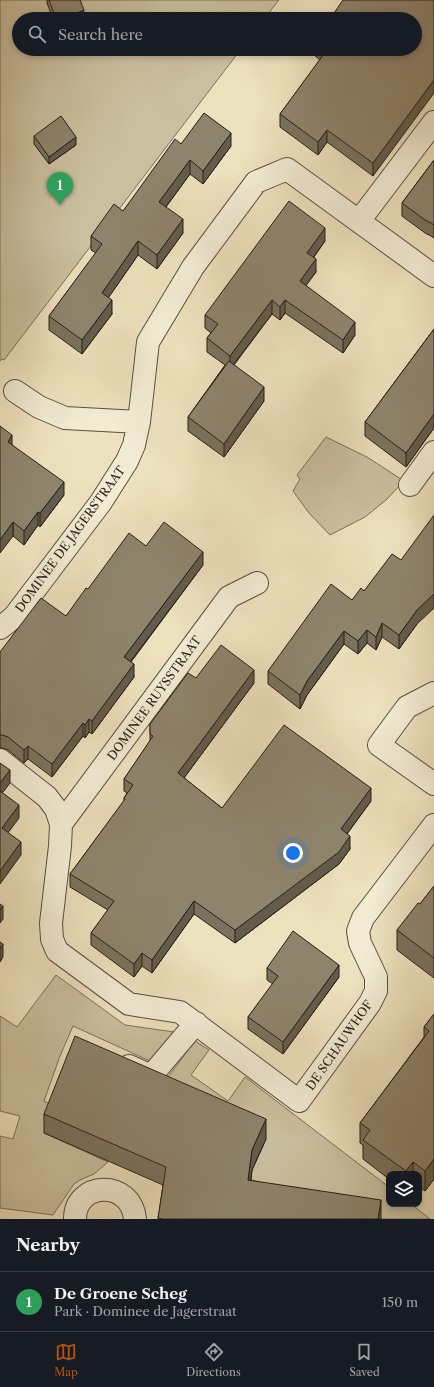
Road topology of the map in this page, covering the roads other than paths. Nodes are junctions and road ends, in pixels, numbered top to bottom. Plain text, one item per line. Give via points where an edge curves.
1 (434, 122) edge
2 (359, 221) junction
3 (434, 276) edge
4 (15, 391) dead end
5 (138, 422) junction
6 (434, 452) edge
7 (410, 485) dead end
8 (257, 583) dead end
9 (0, 628) edge
10 (434, 693) edge
11 (0, 760) edge
12 (434, 784) edge
13 (61, 824) junction
14 (434, 825) edge
15 (196, 1023) junction
16 (108, 1057) edge
17 (75, 1219) edge
18 (135, 1219) edge

1 - 2 street
2 - 3 street
2 - 5 street, DOMINEE DE JAGERSTRAAT via 287,169 256,182 193,267 148,342
4 - 5 street via 39,407 65,418
5 - 9 street, DOMINEE DE JAGERSTRAAT via 134,445 116,479 14,617
6 - 7 street
8 - 13 street, DOMINEE RUYSSTRAAT via 229,597
10 - 12 street via 407,707 379,745
11 - 13 street via 47,798 56,809
13 - 15 street via 51,923 52,939 57,951 129,1004 180,1012
14 - 15 street, DE SCHAUWHOF via 363,918 358,931 360,943 376,977 376,991 299,1101
15 - 16 street via 151,1076
17 - 18 street via 78,1205 86,1196 96,1190 108,1189 120,1193 129,1200

